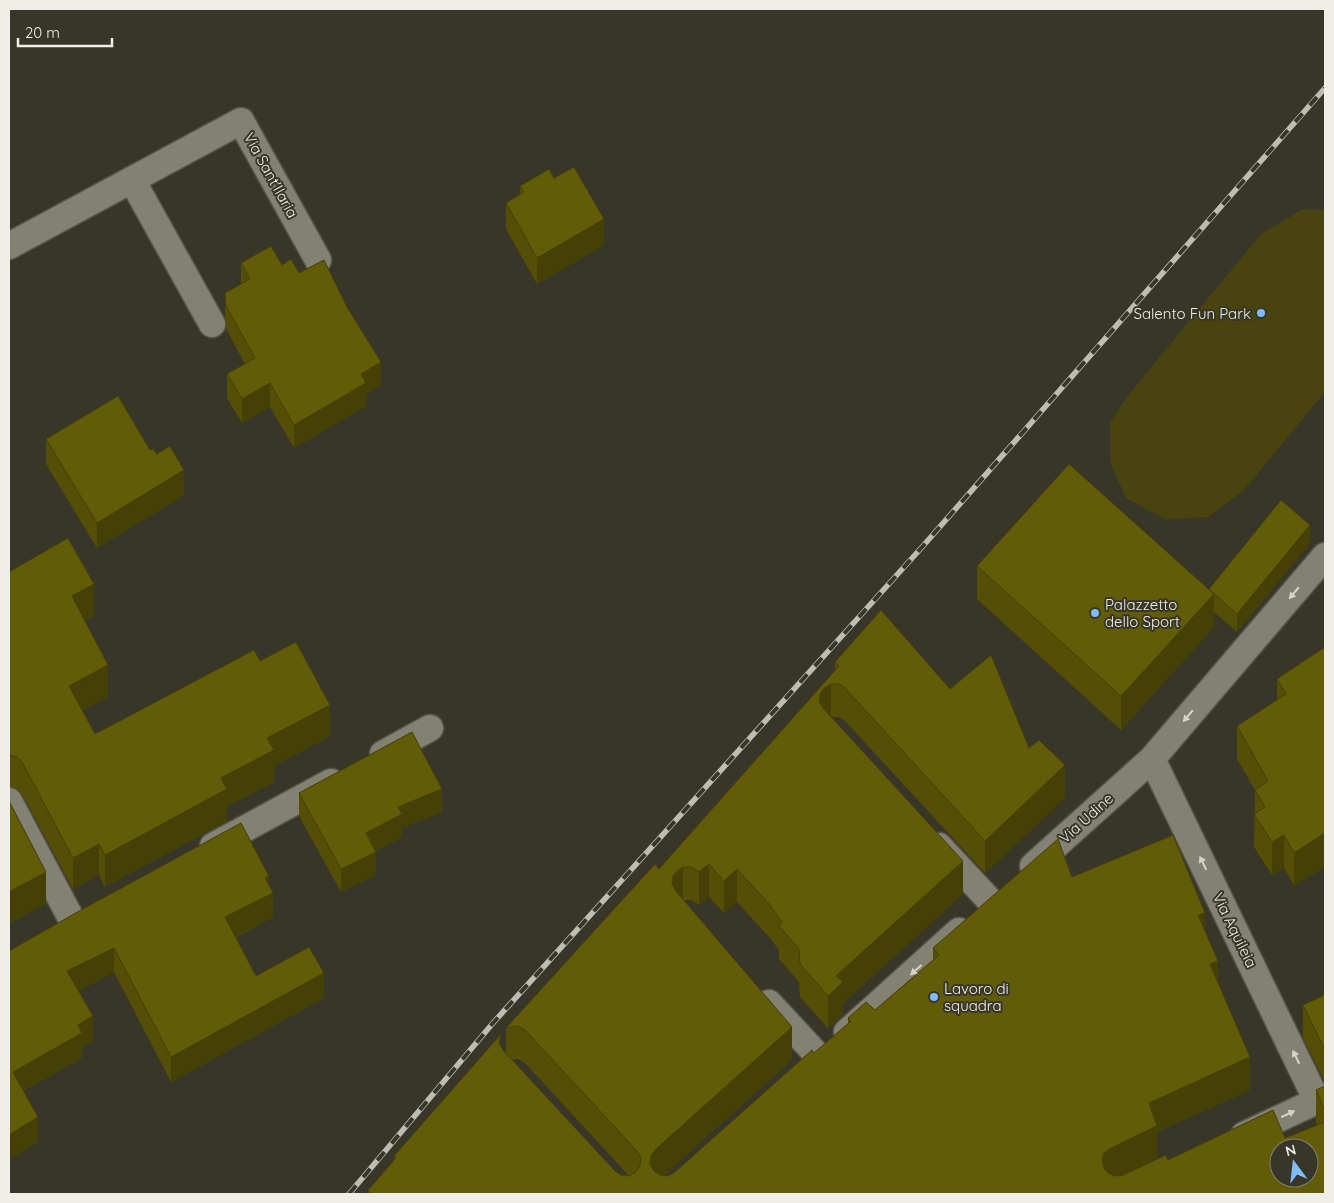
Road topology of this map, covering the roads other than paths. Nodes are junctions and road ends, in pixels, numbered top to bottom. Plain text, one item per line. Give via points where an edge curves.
1 (132, 180) junction
2 (9, 246) edge
3 (318, 260) dead end
4 (212, 324) dead end
5 (1325, 556) edge
6 (430, 728) dead end
7 (1152, 759) junction
8 (9, 801) edge
9 (926, 831) edge
10 (195, 856) edge
11 (1004, 892) junction
12 (49, 935) edge
13 (753, 985) edge
14 (1321, 1099) edge
15 (1221, 1145) edge

1 - 2 street, Via Sant'Ilaria
1 - 3 street, Via Sant'Ilaria via 241,121
1 - 4 street
5 -> 7 street, Via Udine
6 - 10 street
7 - 11 street, Via Udine
14 -> 7 street, Via Aquileia
8 - 12 street via 81,917
9 - 11 street
11 -> 13 street, Via Udine via 812,1063
15 -> 14 street

